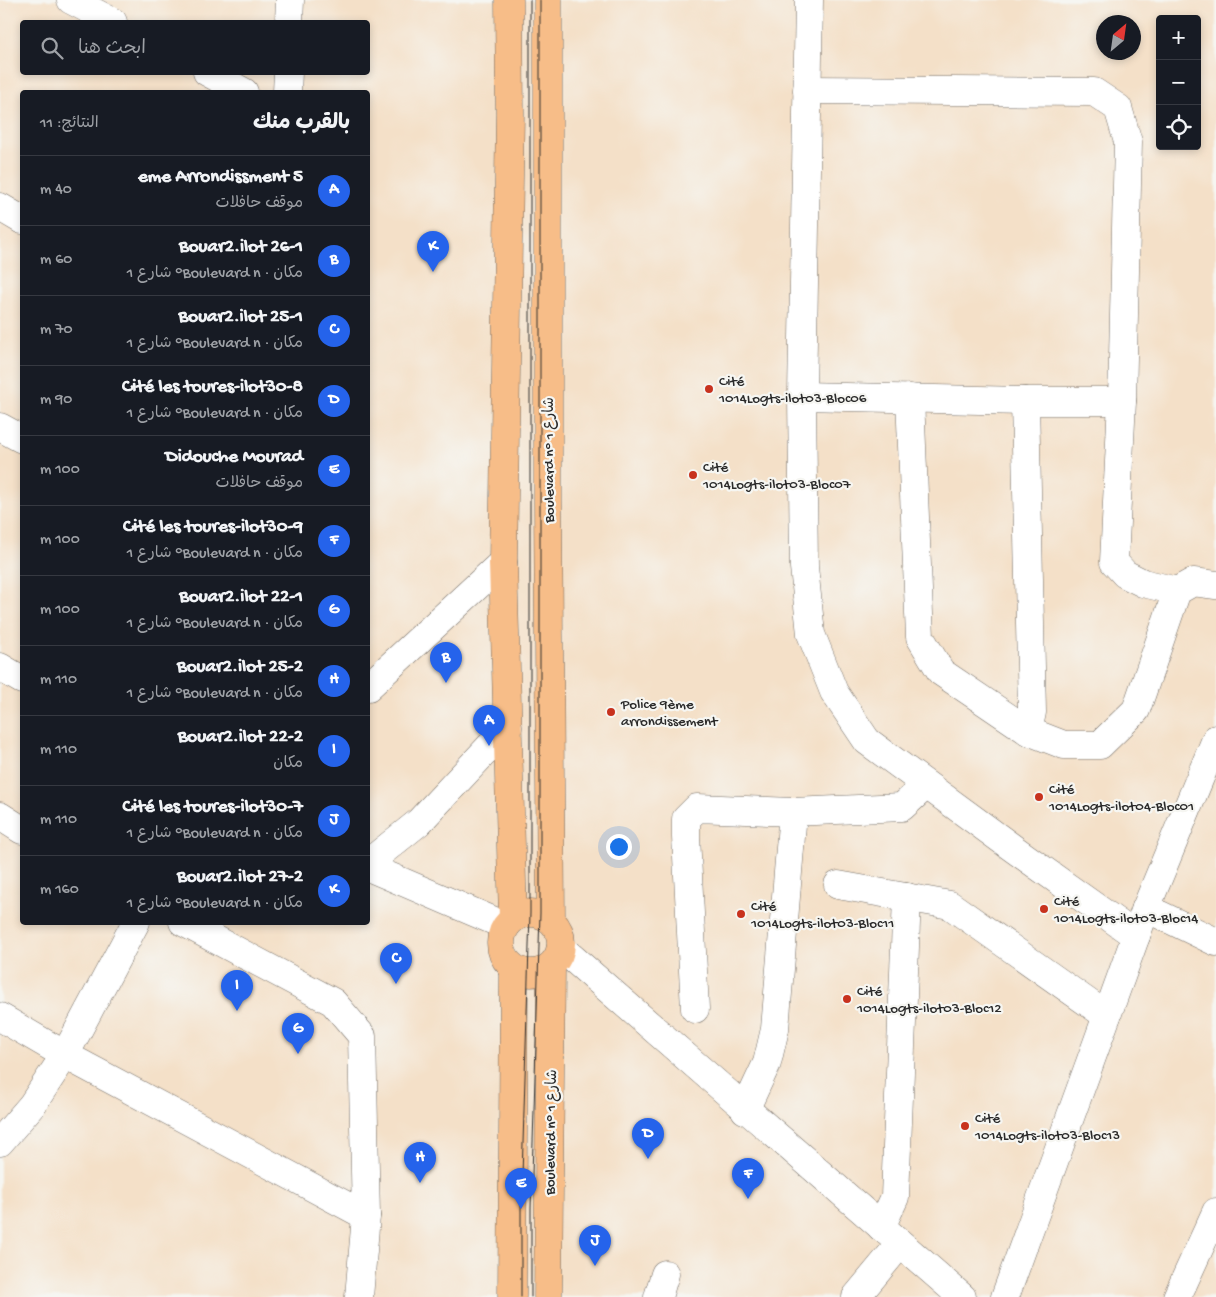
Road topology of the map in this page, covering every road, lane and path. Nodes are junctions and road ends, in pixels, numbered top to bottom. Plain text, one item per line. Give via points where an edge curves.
1 (71, 0) edge
2 (290, 0) edge
3 (509, 0) edge
4 (548, 0) edge
5 (808, 0) edge
6 (109, 20) edge
7 (289, 20) edge
8 (213, 75) edge
9 (288, 75) edge
10 (240, 90) edge
11 (287, 90) edge
12 (807, 90) junction
13 (0, 207) edge
14 (20, 219) edge
15 (802, 396) junction
16 (910, 398) junction
17 (1025, 401) junction
18 (1122, 401) junction
19 (0, 427) edge
20 (20, 438) edge
21 (503, 562) junction
22 (1216, 585) edge
23 (1177, 591) junction
24 (0, 667) edge
25 (20, 679) edge
26 (370, 685) edge
27 (508, 727) junction
28 (1028, 732) junction
29 (1216, 739) edge
30 (1210, 772) edge
31 (926, 785) junction
32 (794, 812) junction
33 (0, 816) edge
34 (20, 829) edge
35 (370, 861) edge
36 (370, 868) edge
37 (838, 884) dead end
38 (907, 898) junction
39 (1146, 908) junction
40 (551, 920) junction
41 (509, 922) junction
42 (134, 925) edge
43 (190, 925) edge
44 (1136, 936) junction
45 (1216, 942) edge
46 (556, 957) junction
47 (514, 969) junction
48 (695, 1009) dead end
49 (1107, 1016) junction
50 (0, 1017) edge
51 (65, 1055) junction
52 (745, 1110) junction
53 (0, 1142) edge
54 (1216, 1212) edge
55 (366, 1216) junction
56 (891, 1236) junction
57 (359, 1297) edge
58 (512, 1297) edge
59 (548, 1297) edge
60 (856, 1297) edge
61 (962, 1297) edge
62 (1004, 1297) edge
63 (1177, 1297) edge

1 - 6 street
2 - 7 street
3 - 21 main road
4 - 40 main road, Boulevard n° شارع 1
5 - 12 street
8 - 10 street
9 - 11 street
12 - 15 street
12 - 18 street via 1094,92 1118,108 1128,142
13 - 14 street
15 - 16 street
15 - 31 street via 804,567 811,634 834,692 867,741
16 - 17 street
16 - 28 street via 920,637 941,672
17 - 18 street
17 - 28 street via 1032,712
18 - 23 street via 1114,562 1125,574 1143,583
19 - 20 street
21 - 26 street
21 - 27 main road
22 - 23 street via 1194,582
23 - 28 street via 1136,710 1100,745 1064,745
24 - 25 street
27 - 35 street via 419,822
27 - 41 main road
29 - 30 street
30 - 39 street
31 - 32 street via 902,807
31 - 44 street
32 - 48 street via 696,808 686,819
32 - 52 street via 776,1029 767,1064
33 - 34 street
36 - 41 street
37 - 38 street
38 - 49 street via 950,905
38 - 56 street
39 - 44 street
39 - 45 street
40 - 41 main road via 542,914 530,913 521,914
40 - 46 main road via 561,938
41 - 47 main road via 500,944 507,962
42 - 51 street
43 - 55 street via 333,1002 362,1036
44 - 49 street
46 - 47 main road via 542,972 523,973
46 - 52 street
46 - 59 main road, Boulevard n° شارع 1
47 - 58 main road
49 - 62 street
50 - 51 street
51 - 53 street via 32,1105
51 - 55 street
52 - 56 street
54 - 63 street
55 - 57 street
56 - 60 street
56 - 61 street

